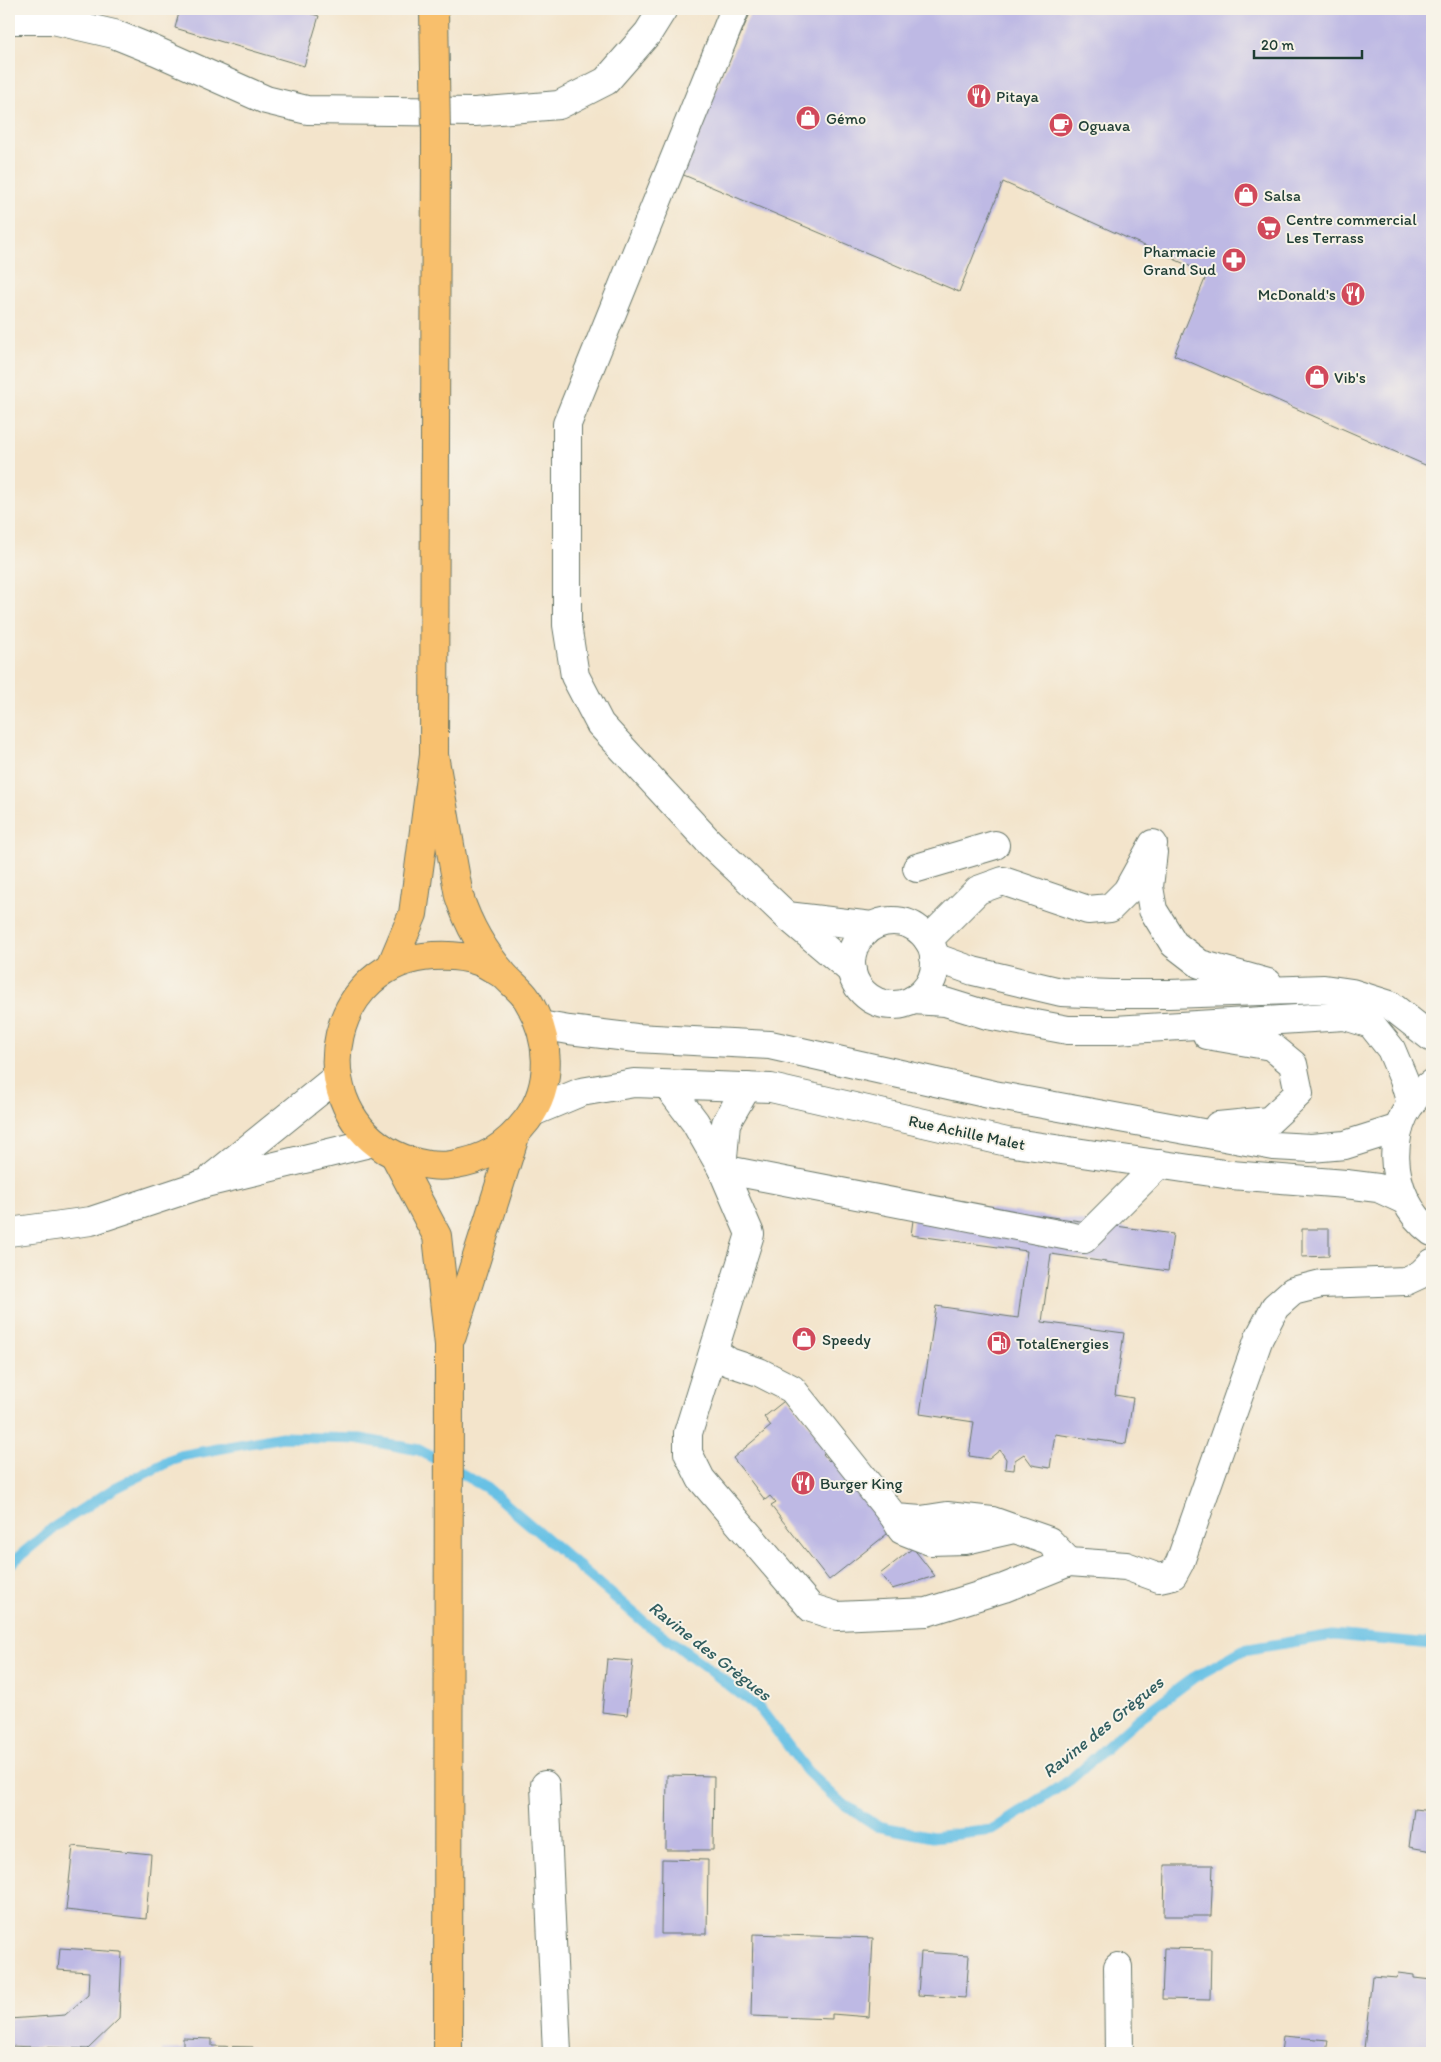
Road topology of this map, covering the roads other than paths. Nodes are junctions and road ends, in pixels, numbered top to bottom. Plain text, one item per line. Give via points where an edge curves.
1 (434, 9) edge
2 (663, 9) edge
3 (739, 12) edge
4 (9, 20) edge
5 (434, 755) junction
6 (995, 846) dead end
7 (917, 868) dead end
8 (787, 916) junction
9 (872, 926) junction
10 (931, 948) junction
11 (391, 966) junction
12 (852, 971) junction
13 (505, 976) junction
14 (1294, 989) junction
15 (912, 1000) junction
16 (540, 1025) junction
17 (1156, 1028) junction
18 (1432, 1038) edge
19 (337, 1077) junction
20 (1432, 1083) edge
21 (667, 1085) junction
22 (748, 1087) junction
23 (533, 1112) junction
24 (1405, 1116) junction
25 (1191, 1129) junction
26 (515, 1136) junction
27 (384, 1149) junction
28 (1160, 1164) junction
29 (722, 1169) junction
30 (206, 1183) junction
31 (1404, 1200) junction
32 (9, 1232) edge
33 (1432, 1232) edge
34 (1432, 1263) edge
35 (449, 1345) junction
36 (715, 1352) junction
37 (1069, 1562) junction
38 (545, 1785) dead end
39 (1118, 1967) dead end
40 (448, 2053) edge
41 (558, 2053) edge
42 (1119, 2053) edge

1 - 5 main road, bridge
2 - 4 street via 648,33 606,81 558,105 475,112 307,110 266,100 114,34 53,20
3 - 8 street via 567,424 567,625 575,676 600,724 710,843
5 - 11 main road via 413,914
5 - 13 main road via 459,896 465,914 490,958
6 - 7 street
8 - 9 street
8 - 12 street
9 - 10 street via 896,921 909,924 920,931
9 - 12 street via 854,945
10 - 14 street via 973,972 1061,992 1169,994
10 - 14 street via 978,890 1003,881 1088,910 1110,908 1127,891 1154,844 1149,888 1154,910 1174,944 1200,964
10 - 15 street via 934,970 930,982
11 - 13 main road via 419,956 449,955 478,961
11 - 19 main road via 370,982 349,1010 336,1051
12 - 15 street via 864,994 875,1001 887,1005
13 - 16 main road via 526,998
14 - 18 street via 1352,993 1390,1005
15 - 17 street via 945,1002 987,1015 1068,1030
16 - 23 main road via 547,1068
16 - 25 street via 636,1038 770,1045 994,1095
17 - 24 street via 1346,1016 1371,1024 1391,1049 1404,1080
17 - 25 street via 1271,1046 1293,1064 1299,1093 1269,1121
19 - 27 main road via 344,1101 356,1124
19 - 30 street
20 - 24 street
21 - 22 street, Rue Achille Malet
21 - 23 street, Rue Achille Malet via 634,1084 581,1092
21 - 29 street via 695,1122
22 - 28 street, Rue Achille Malet via 771,1088 1007,1142
22 - 29 street via 726,1123
23 - 26 main road
24 - 25 street via 1346,1145 1311,1148 1274,1146
24 - 31 street via 1394,1152 1396,1176
26 - 27 main road via 471,1162 446,1166 420,1164
26 - 35 main road
27 - 30 street
27 - 35 main road via 436,1236
28 - 29 street via 1084,1239
28 - 31 street, Rue Achille Malet via 1231,1175 1378,1188
29 - 36 street via 750,1234
30 - 32 street via 91,1221
31 - 33 street via 1421,1224
34 - 37 street via 1421,1274 1406,1281 1321,1284 1293,1291 1275,1307 1259,1338 1173,1575 1159,1578 1126,1566
35 - 40 main road
36 - 37 street via 729,1362 760,1372 792,1389 902,1530 930,1541 965,1540 1013,1529 1049,1541
36 - 37 street via 688,1433 688,1453 702,1479 812,1608 837,1616 928,1612 1004,1588
38 - 41 street
39 - 42 street

